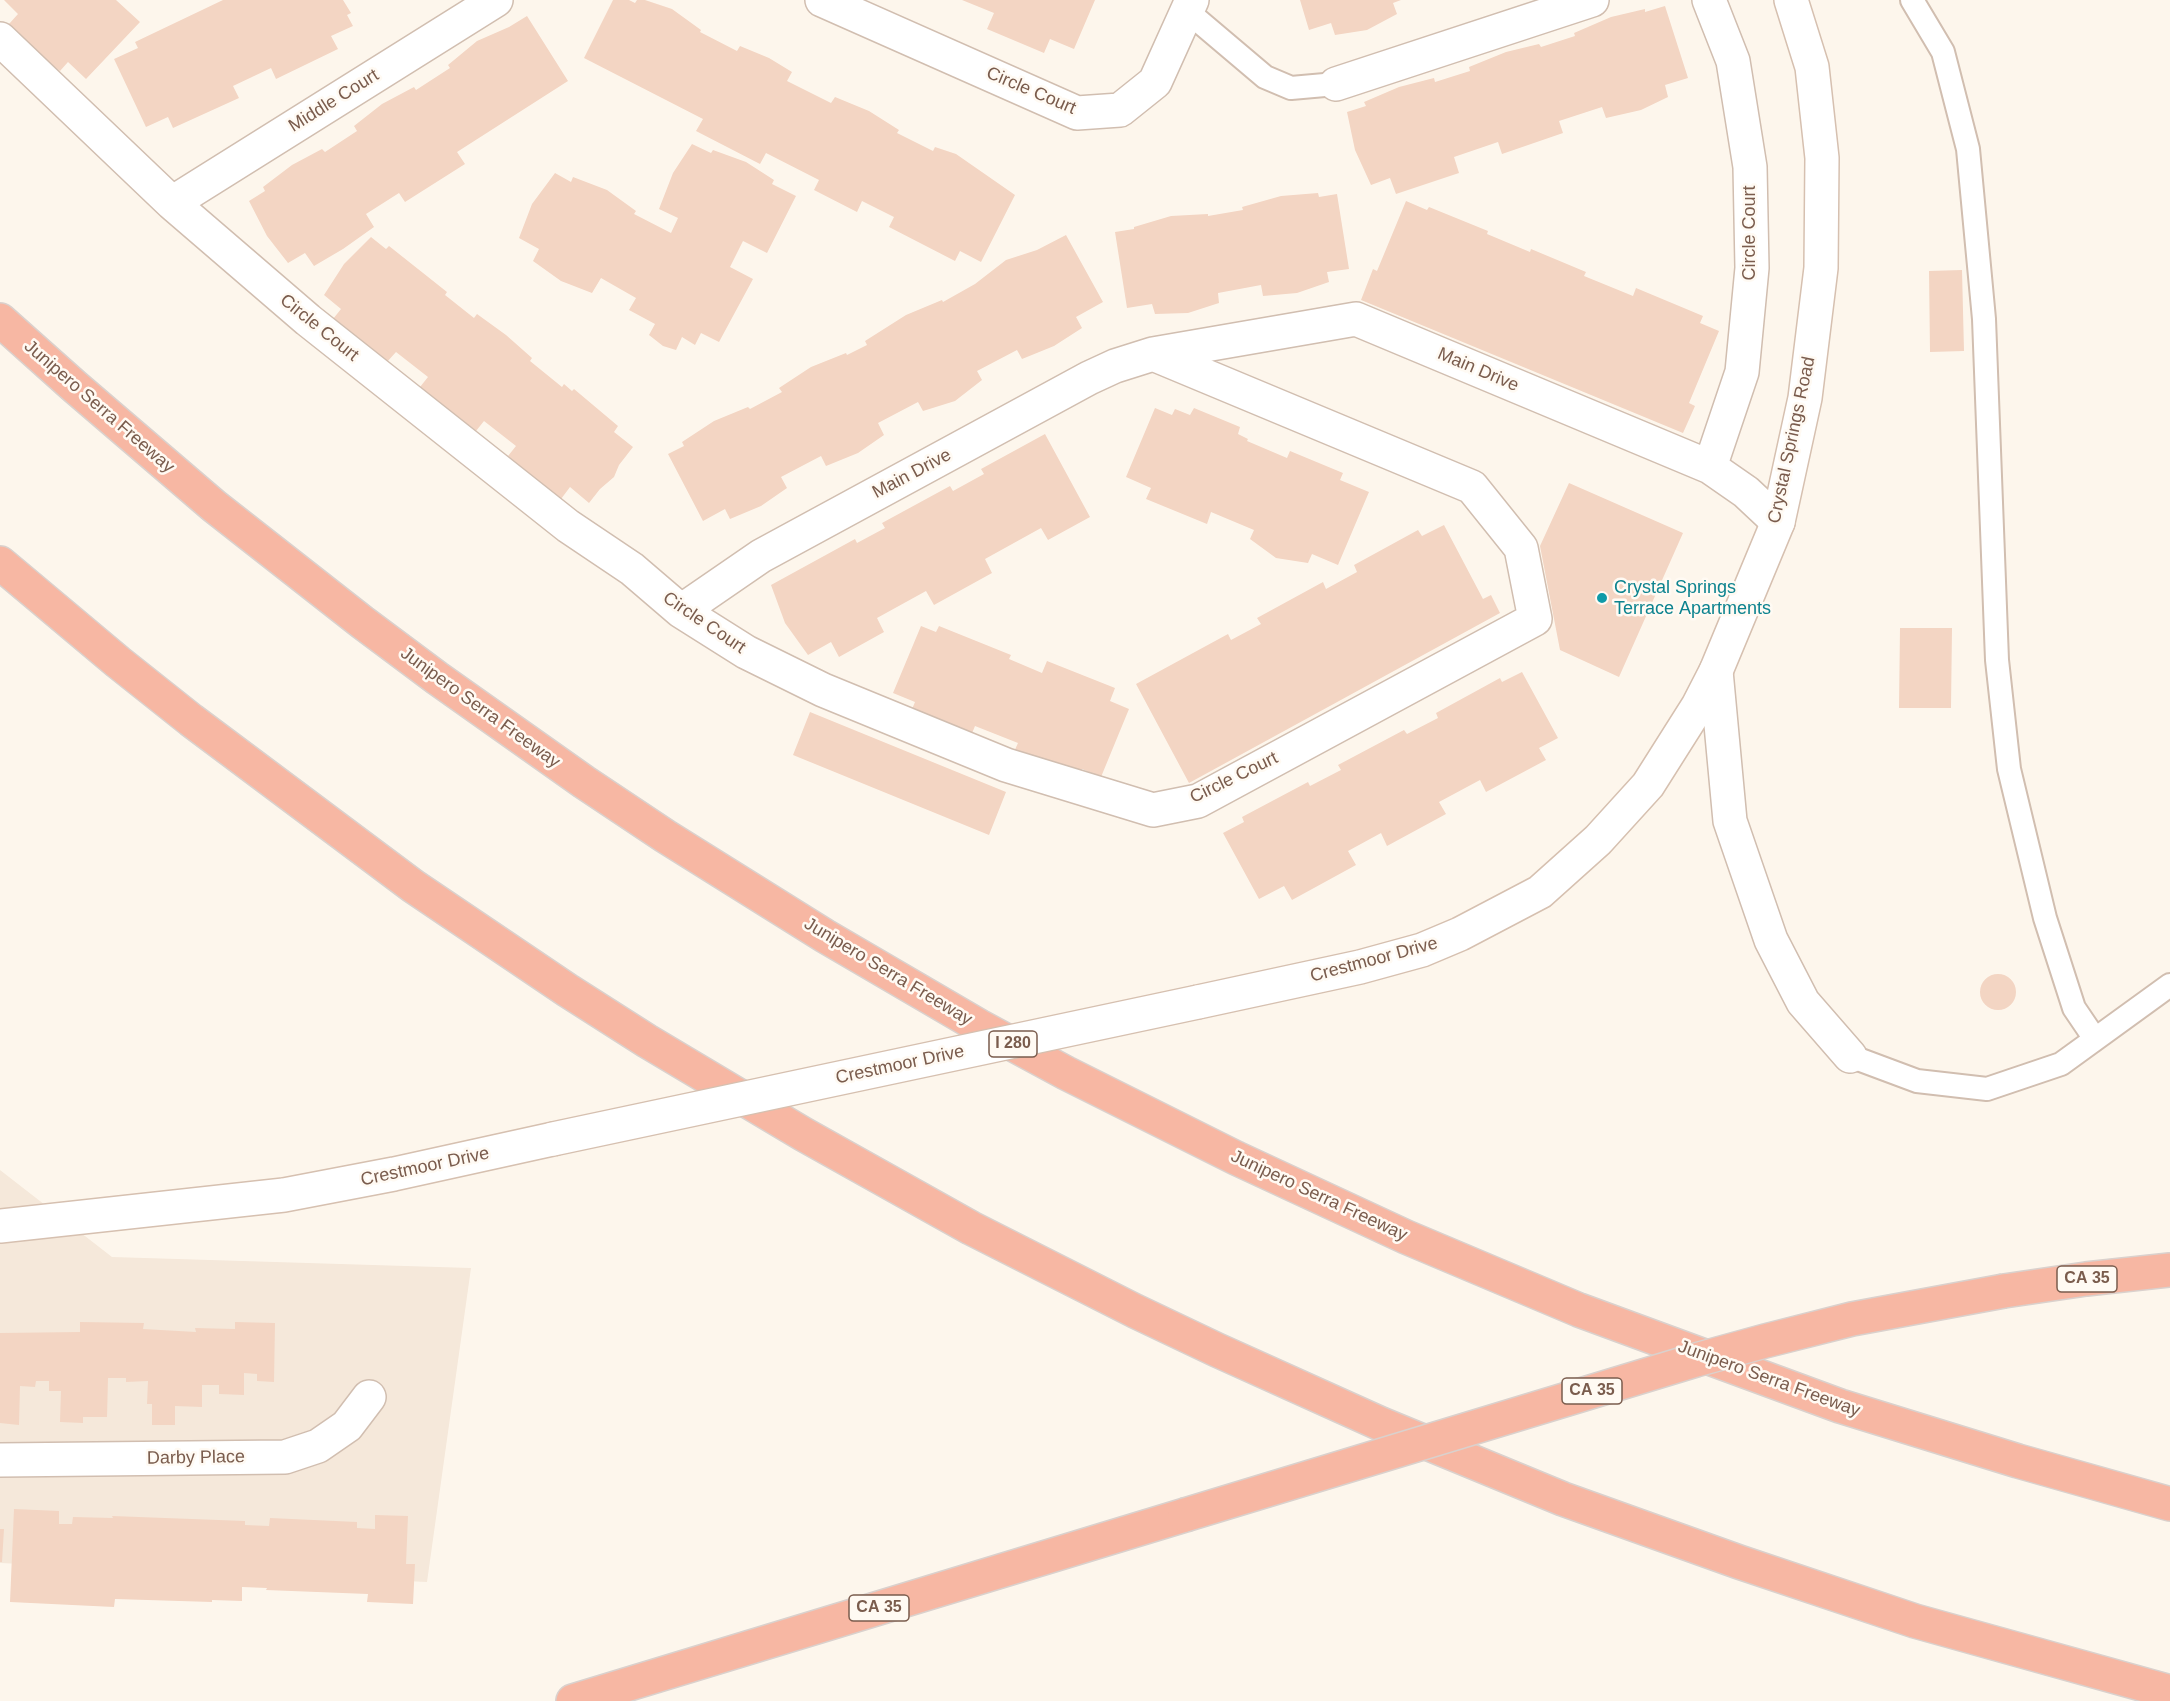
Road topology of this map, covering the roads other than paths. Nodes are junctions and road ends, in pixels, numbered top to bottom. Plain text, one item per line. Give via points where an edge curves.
1 (496, 0) edge
2 (822, 0) edge
3 (1592, 0) edge
4 (1709, 0) edge
5 (1791, 0) edge
6 (1912, 0) edge
7 (1190, 6) edge
8 (0, 39) edge
9 (1336, 84) joint
10 (172, 202) junction
11 (0, 320) edge
12 (1153, 354) junction
13 (1710, 467) junction
14 (1778, 522) junction
15 (0, 563) edge
16 (681, 611) junction
17 (1716, 671) junction
18 (2170, 985) edge
19 (2095, 1039) junction
20 (1850, 1056) joint
21 (0, 1226) edge
22 (2170, 1270) edge
23 (369, 1397) dead end
24 (0, 1460) edge
25 (2170, 1504) edge
26 (2170, 1692) edge
27 (573, 1701) edge

1 - 10 street, Middle Court
2 - 7 street, Circle Court via 1077,112 1120,110 1155,82
3 - 9 street
4 - 13 street, Circle Court via 1733,61 1750,168 1752,268 1742,372
5 - 14 street, Crystal Springs Road via 1812,67 1822,158 1821,268 1805,398
6 - 19 lane via 1943,52 1968,149 1984,319 1997,660 2009,770 2044,918 2074,1008
7 - 9 lane via 1265,77 1291,88
8 - 10 street, Circle Court
10 - 16 street, Circle Court via 308,320
11 - 25 highway, Junipero Serra Freeway / I 280 via 214,506 437,678 664,836 979,1026 1236,1158 1406,1237 1579,1310 1852,1409
12 - 13 street, Main Drive via 1356,319
12 - 16 street, Main Drive via 1089,378 771,550
12 - 16 street, Circle Court via 1472,487 1521,548 1535,619 1198,801 1153,810 1006,765 823,690 746,651
13 - 14 street, Main Drive via 1746,492
14 - 17 street, Crystal Springs Road
15 - 26 highway via 191,720 339,832 481,932 725,1088 991,1238 1281,1380 1563,1499 1916,1620
17 - 20 street, Crystal Springs Road via 1730,821 1771,940 1803,1002
17 - 21 street, Crestmoor Drive, bridge via 1648,785 1598,840 1540,892 1422,950 1360,968 375,1178 284,1195
18 - 19 lane
19 - 20 lane via 2061,1064 1987,1089 1917,1081
22 - 27 highway, CA 35, bridge via 2004,1291 1852,1319 1722,1353
23 - 24 street, Darby Place via 347,1426 318,1446 285,1457

